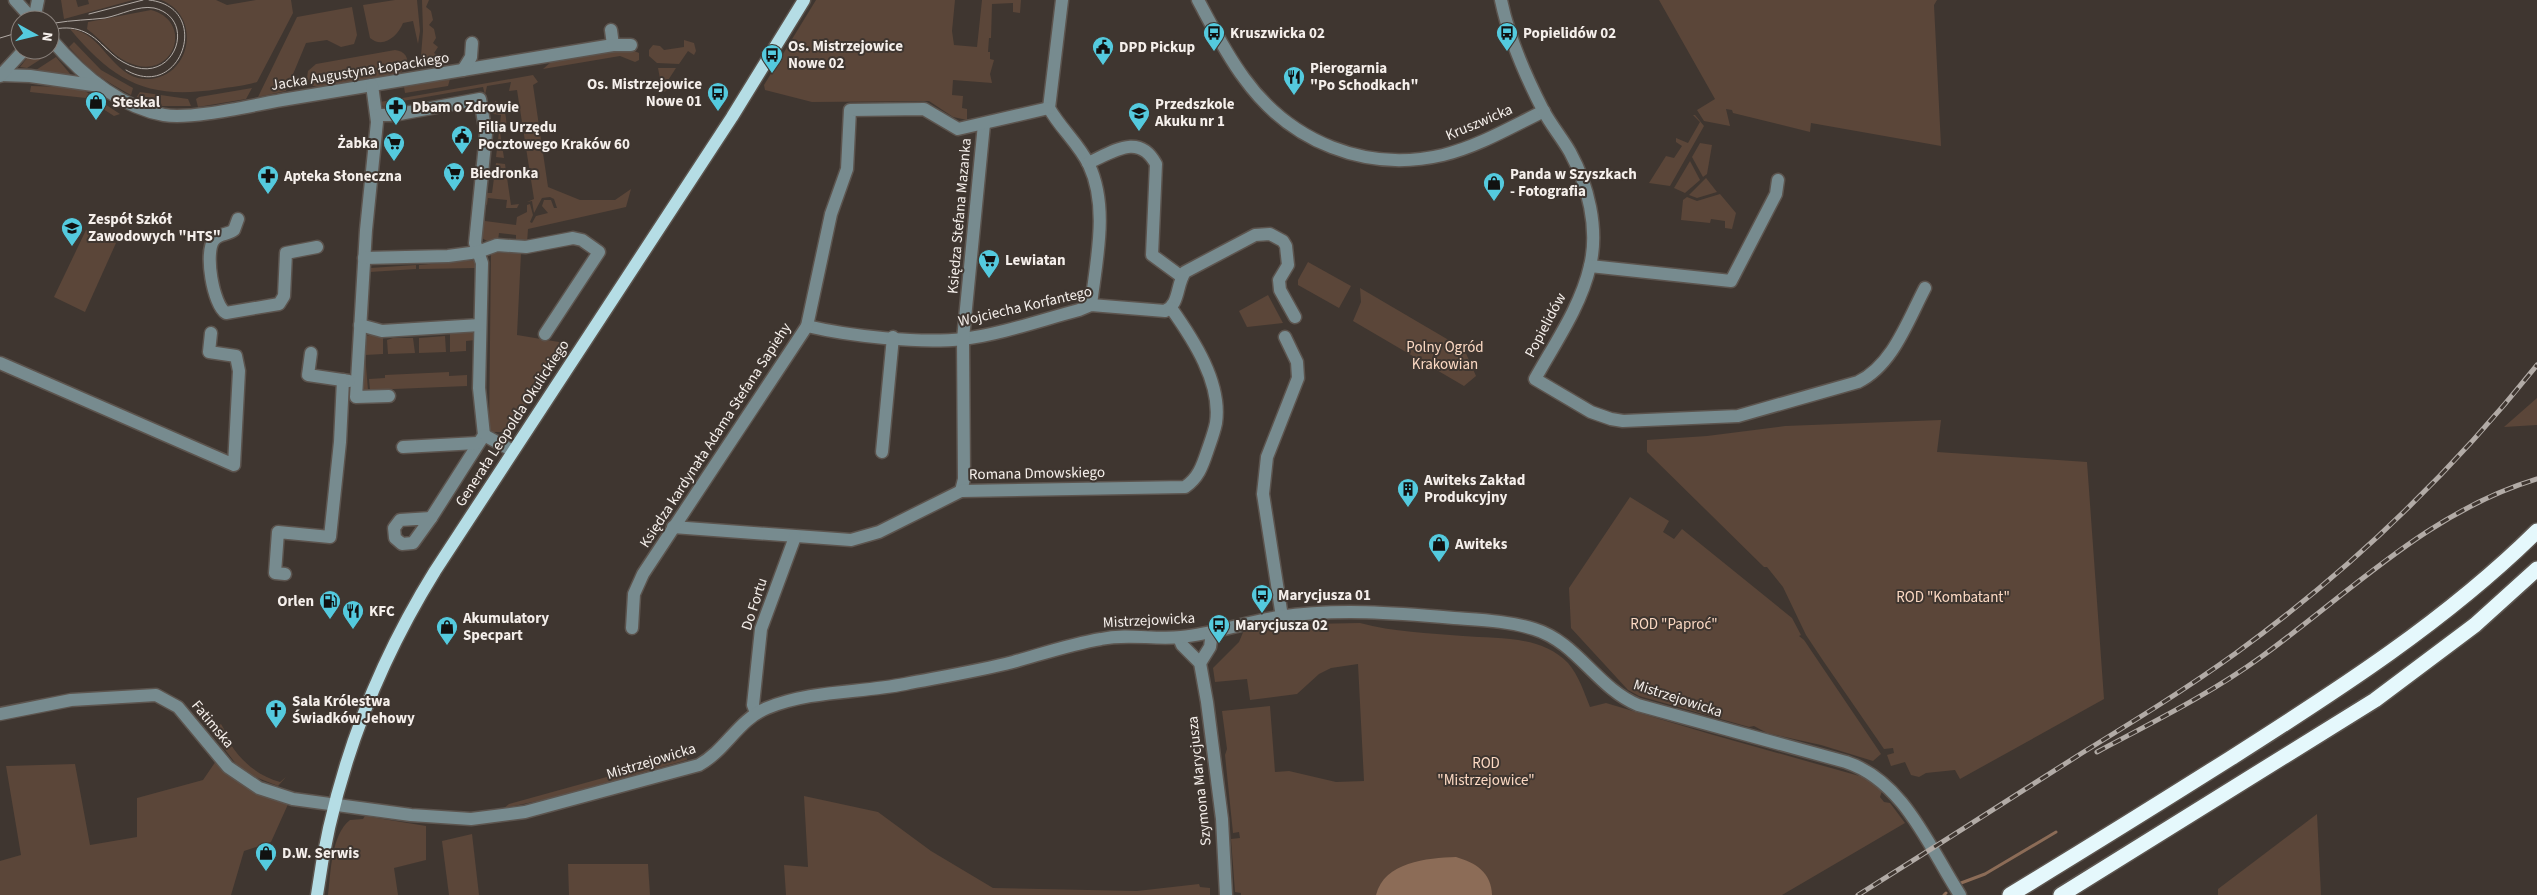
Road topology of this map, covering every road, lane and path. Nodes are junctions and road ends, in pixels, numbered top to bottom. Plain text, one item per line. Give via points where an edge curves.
1 (15, 0) edge
2 (804, 0) edge
3 (1062, 0) edge
4 (1198, 0) edge
5 (1501, 0) edge
6 (24, 10) edge
7 (611, 30) dead end
8 (472, 43) dead end
9 (614, 45) junction
10 (631, 45) dead end
11 (60, 49) edge
12 (14, 60) edge
13 (463, 70) junction
14 (0, 75) edge
15 (372, 85) junction
16 (102, 87) junction
17 (1049, 108) junction
18 (1544, 111) junction
19 (377, 115) junction
20 (984, 124) junction
21 (1088, 163) junction
22 (1778, 180) dead end
23 (238, 219) dead end
24 (317, 247) dead end
25 (478, 252) junction
26 (364, 258) junction
27 (1590, 266) junction
28 (1182, 278) junction
29 (1925, 288) dead end
30 (1091, 305) junction
31 (1171, 308) junction
32 (1295, 317) dead end
33 (360, 325) junction
34 (480, 325) junction
35 (807, 326) junction
36 (211, 333) dead end
37 (545, 334) dead end
38 (893, 337) junction
39 (1285, 337) dead end
40 (963, 339) junction
41 (311, 353) dead end
42 (0, 363) edge
43 (343, 380) junction
44 (357, 381) junction
45 (389, 396) dead end
46 (480, 439) junction
47 (403, 447) dead end
48 (513, 451) junction
49 (882, 452) dead end
50 (961, 491) junction
51 (431, 518) dead end
52 (673, 527) junction
53 (2537, 530) edge
54 (795, 537) junction
55 (2537, 568) edge
56 (285, 574) dead end
57 (1282, 617) junction
58 (632, 628) dead end
59 (1212, 632) junction
60 (1179, 638) junction
61 (1200, 664) junction
62 (756, 713) junction
63 (0, 714) edge
64 (334, 804) junction
65 (317, 895) edge
66 (1226, 895) edge
67 (1960, 895) edge
68 (2010, 895) edge
69 (2060, 895) edge

1 - 6 street
2 - 48 main road, Generała Leopolda Okulickiego
3 - 17 street
4 - 18 street, Kruszwicka via 1243,78 1255,92 1302,134 1346,153 1392,160 1444,154 1481,142
5 - 18 street, Popielidów via 1517,54
7 - 9 street
8 - 13 street via 471,57
9 - 10 street, Jacka Augustyna Łopackiego
9 - 13 street, Jacka Augustyna Łopackiego
11 - 16 street, Jacka Augustyna Łopackiego
12 - 14 street
13 - 15 street, Jacka Augustyna Łopackiego
14 - 16 street, Jacka Augustyna Łopackiego via 30,76
15 - 16 street, Jacka Augustyna Łopackiego via 173,116 138,107
15 - 19 street
17 - 20 street
17 - 21 street
18 - 27 street, Popielidów via 1569,151 1586,191 1593,234
19 - 25 street via 394,115 480,99 486,134 475,243
19 - 26 street
20 - 35 street, Księdza kardynała Adama Stefana Sapiehy via 958,129 924,109 850,110 847,169 828,227
20 - 40 street, Księdza Stefana Mazanka
21 - 28 street via 1127,146 1140,147 1150,153 1156,164 1152,255
21 - 30 street via 1100,217
22 - 27 street via 1776,194 1731,281
23 - 24 street via 234,230 217,236 211,244 210,266 215,294 219,307 226,313 279,304 284,296 286,253
25 - 26 street
25 - 34 street via 482,263
25 - 37 street via 497,245 526,247 575,238 599,252
26 - 33 street
27 - 29 street, Popielidów via 1574,308 1534,378 1591,412 1623,421 1738,416 1858,382 1871,375 1885,360
28 - 31 street
28 - 32 street via 1190,268 1255,235 1270,234 1286,246 1288,265 1279,280 1280,290
30 - 31 street, Wojciecha Korfantego via 1165,311
30 - 40 street, Wojciecha Korfantego
31 - 50 street, Romana Dmowskiego via 1199,353 1209,377 1216,409 1211,440 1196,479 1185,487 1174,488
33 - 34 street via 382,331
33 - 44 street
34 - 46 street
35 - 38 street, Wojciecha Korfantego
35 - 52 street, Księdza kardynała Adama Stefana Sapiehy
36 - 42 street via 209,352 236,356 239,371 234,464
38 - 40 street, Wojciecha Korfantego
38 - 49 street
39 - 57 street via 1297,362 1298,378 1267,457 1263,494
40 - 50 street, Księdza Stefana Mazanka via 964,479
41 - 43 street via 308,375
43 - 44 street
43 - 56 street via 330,537 278,532 274,573
44 - 45 street via 356,397
46 - 47 street
46 - 48 street
46 - 51 street
48 - 64 main road, Generała Leopolda Okulickiego via 435,571 393,644 354,737
50 - 54 street, Romana Dmowskiego via 861,539
52 - 54 street, Romana Dmowskiego
52 - 58 street, Księdza kardynała Adama Stefana Sapiehy via 634,594
53 - 68 highway via 2440,615 2364,671 2273,732
54 - 62 street, Do Fortu via 761,629 753,705
55 - 69 highway via 2475,625 2382,696
57 - 59 street, Mistrzejowicka
57 - 67 street, Mistrzejowicka via 1332,612 1383,613 1499,622 1535,629 1560,641 1610,690 1632,703 1862,768 1883,781 1912,818
59 - 60 street, Mistrzejowicka
59 - 61 street via 1210,647
60 - 61 street
60 - 62 street, Mistrzejowicka via 1122,636 1100,639 1012,662 896,686 798,699
61 - 66 street, Szymona Marycjusza via 1222,819
62 - 64 street, Mistrzejowicka via 718,752 699,765 525,812 462,819
63 - 64 street, Fatimska via 71,700 156,695 169,700 183,712 228,767 246,781 283,797
64 - 65 main road, Generała Leopolda Okulickiego

